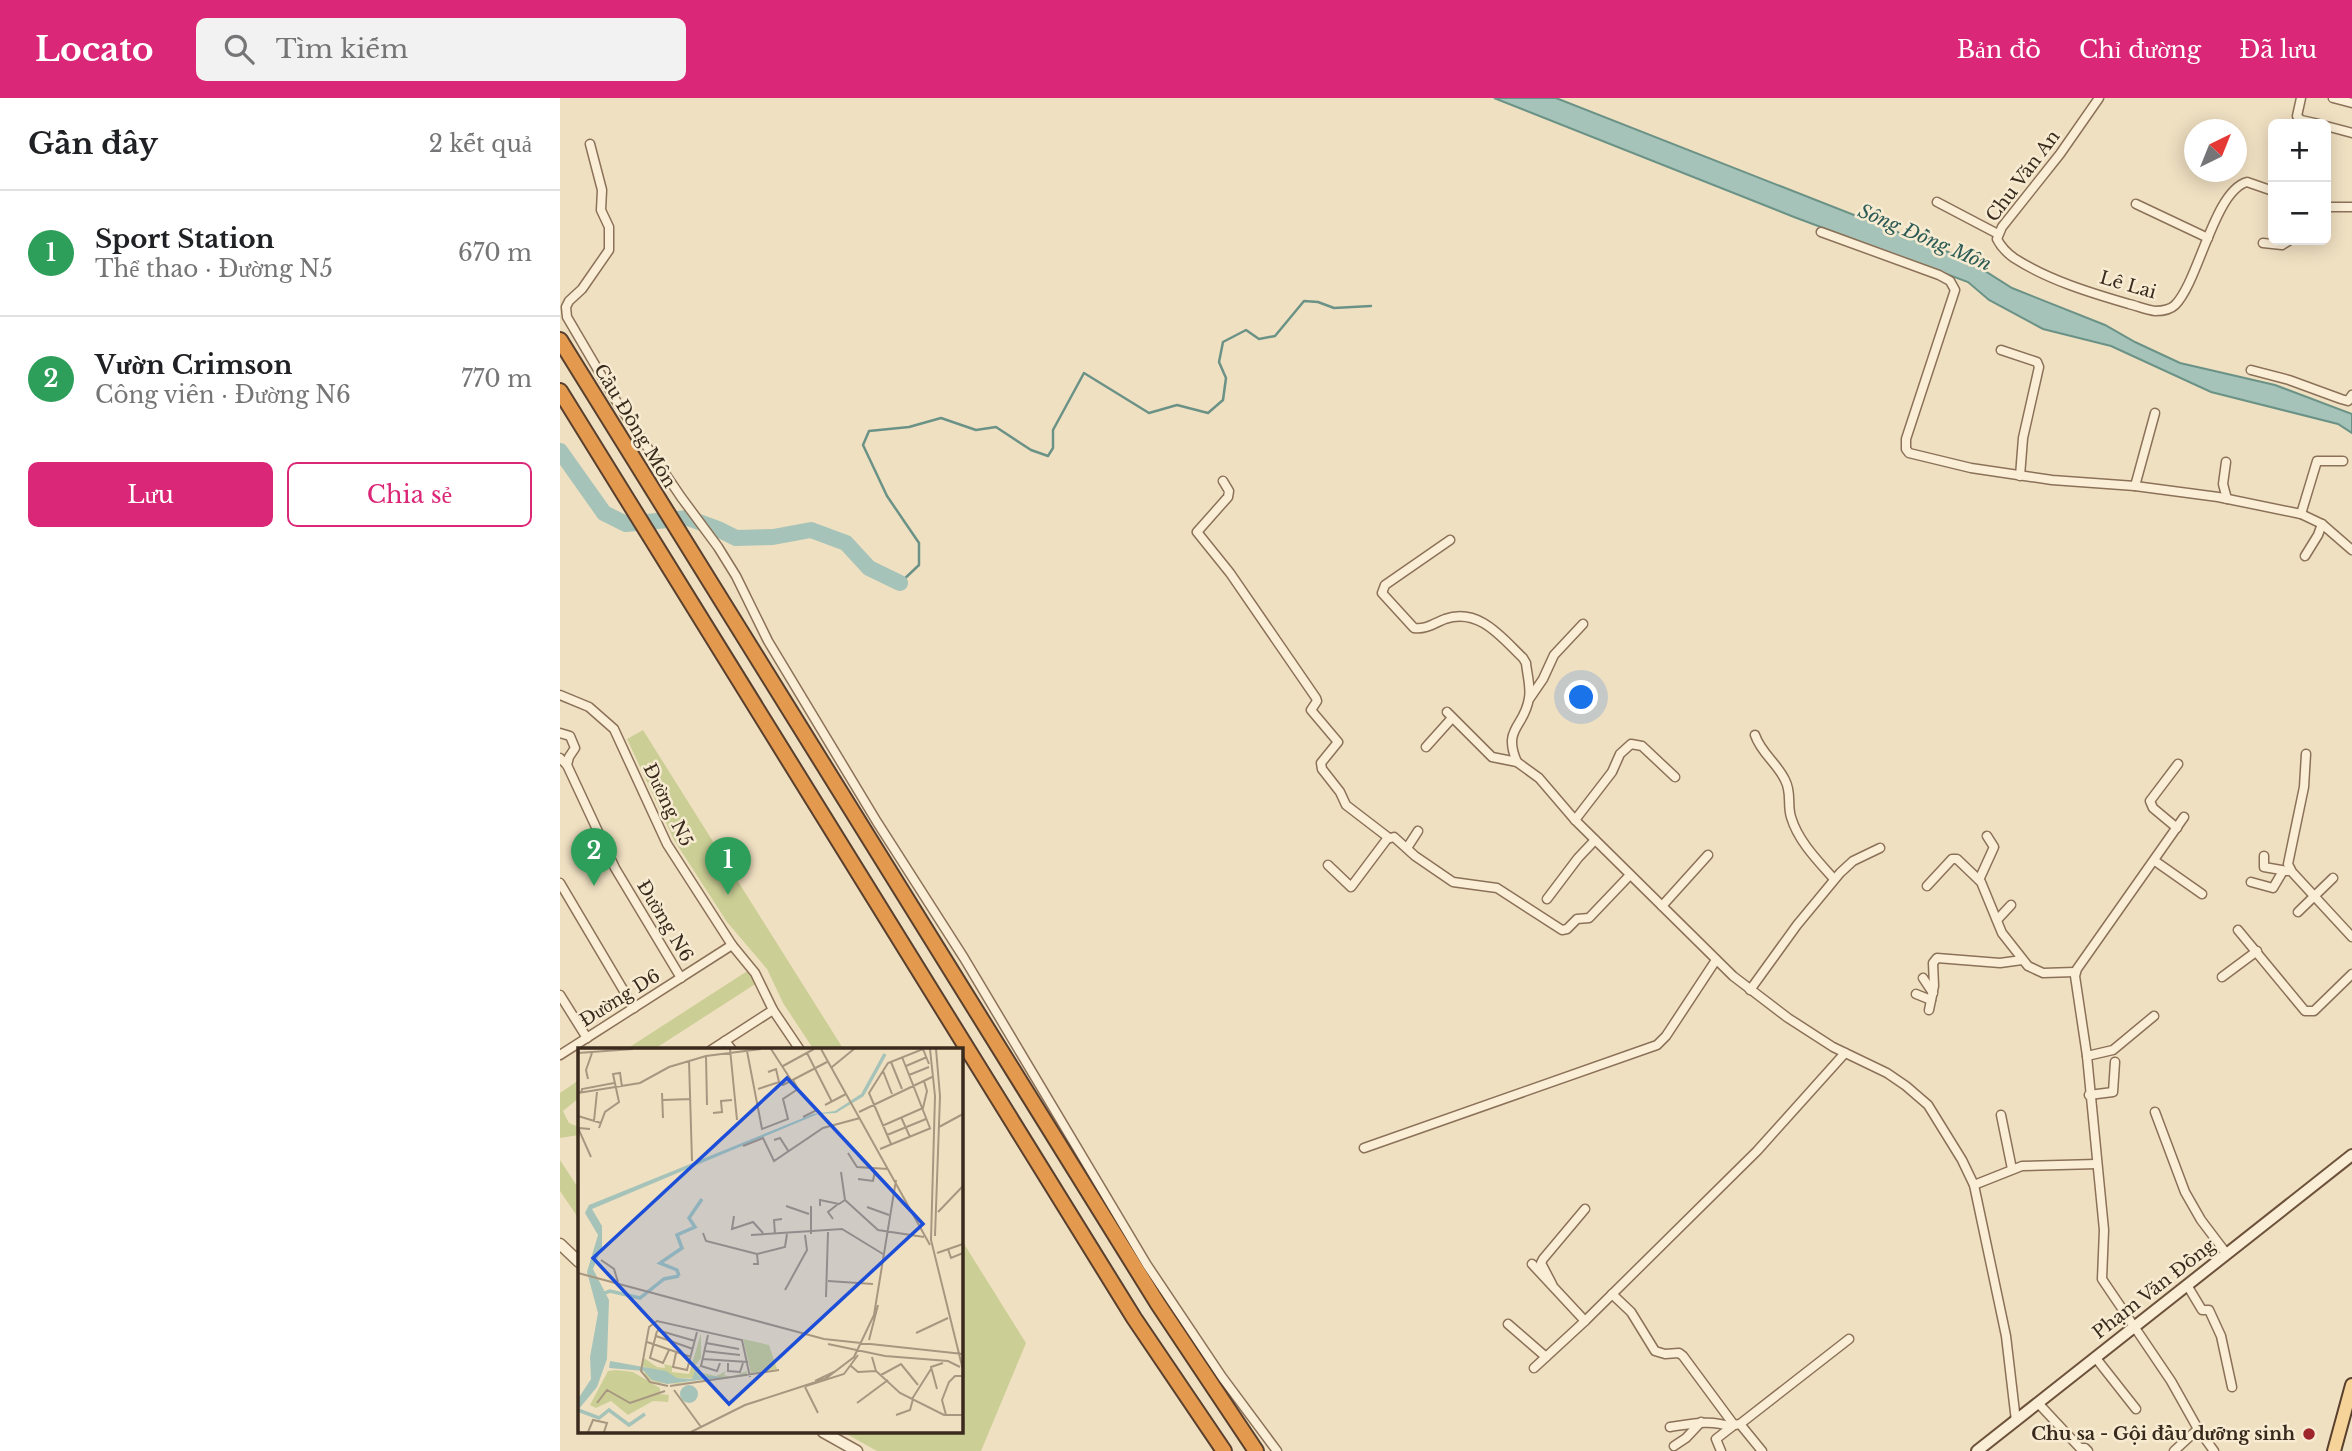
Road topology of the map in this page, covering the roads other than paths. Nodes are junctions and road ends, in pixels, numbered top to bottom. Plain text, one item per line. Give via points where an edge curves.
1 (2099, 98) edge
2 (2301, 98) edge
3 (2333, 98) edge
4 (2352, 103) edge
5 (2300, 119) edge
6 (2331, 127) edge
7 (2352, 133) edge
8 (590, 144) dead end
9 (2268, 189) edge
10 (1937, 202) dead end
11 (2136, 204) dead end
12 (2331, 207) edge
13 (2352, 207) edge
14 (1821, 232) dead end
15 (1998, 236) junction
16 (2207, 238) junction
17 (2263, 243) dead end
18 (2268, 244) edge
19 (560, 340) edge
20 (2001, 351) dead end
21 (2251, 370) dead end
22 (560, 391) edge
23 (2352, 395) edge
24 (2155, 413) dead end
25 (2343, 461) dead end
26 (2226, 462) dead end
27 (2020, 476) junction
28 (1223, 481) dead end
29 (2135, 486) junction
30 (2227, 499) junction
31 (2301, 513) junction
32 (2322, 524) junction
33 (1450, 540) dead end
34 (2352, 550) edge
35 (2305, 556) dead end
36 (1583, 624) dead end
37 (561, 695) edge
38 (1529, 701) junction
39 (560, 733) edge
40 (1755, 735) dead end
41 (1426, 747) dead end
42 (2306, 754) dead end
43 (560, 758) edge
44 (1517, 762) junction
45 (2178, 764) dead end
46 (567, 765) junction
47 (1675, 777) dead end
48 (2184, 817) dead end
49 (1575, 820) junction
50 (2177, 828) junction
51 (1418, 831) dead end
52 (1987, 836) dead end
53 (1389, 838) junction
54 (1595, 840) junction
55 (1407, 848) junction
56 (1880, 848) dead end
57 (1708, 855) dead end
58 (2264, 856) dead end
59 (2155, 861) junction
60 (1328, 865) dead end
61 (2288, 871) junction
62 (1630, 875) junction
63 (2333, 878) dead end
64 (1834, 879) junction
65 (1979, 880) junction
66 (2251, 881) dead end
67 (560, 883) edge
68 (1927, 886) dead end
69 (2202, 894) dead end
70 (2316, 896) junction
71 (1548, 899) dead end
72 (2011, 905) dead end
73 (1661, 906) junction
74 (2298, 912) dead end
75 (1997, 920) junction
76 (2238, 930) dead end
77 (2352, 937) edge
78 (733, 945) junction
79 (2257, 951) junction
80 (1716, 960) junction
81 (2022, 960) junction
82 (2075, 972) junction
83 (2352, 974) edge
84 (2222, 977) dead end
85 (681, 978) junction
86 (1923, 978) dead end
87 (1750, 990) junction
88 (1916, 994) dead end
89 (560, 995) edge
90 (1932, 996) junction
91 (634, 1008) junction
92 (773, 1010) junction
93 (1929, 1010) dead end
94 (2154, 1016) dead end
95 (587, 1038) junction
96 (725, 1041) junction
97 (714, 1048) edge
98 (730, 1048) edge
99 (799, 1048) edge
100 (1845, 1053) junction
101 (560, 1055) edge
102 (2087, 1056) junction
103 (2115, 1062) dead end
104 (2089, 1095) junction
105 (2155, 1112) dead end
106 (2001, 1115) dead end
107 (1364, 1148) dead end
108 (2352, 1155) edge
109 (2097, 1164) junction
110 (2012, 1169) junction
111 (1974, 1185) junction
112 (1585, 1209) dead end
113 (560, 1244) edge
114 (2226, 1254) junction
115 (578, 1261) edge
116 (1532, 1264) dead end
117 (1552, 1284) junction
118 (2188, 1284) junction
119 (1612, 1294) junction
120 (1585, 1321) junction
121 (1508, 1324) dead end
122 (2135, 1326) junction
123 (1849, 1339) dead end
124 (1546, 1357) junction
125 (2095, 1357) junction
126 (1534, 1368) dead end
127 (2352, 1385) edge
128 (2232, 1387) dead end
129 (2038, 1403) junction
130 (2136, 1409) dead end
131 (2016, 1421) junction
132 (1701, 1422) junction
133 (1735, 1425) junction
134 (1670, 1427) dead end
135 (2198, 1429) junction
136 (827, 1434) edge
137 (1674, 1446) dead end
138 (857, 1451) edge
139 (1224, 1451) edge
140 (1256, 1451) edge
141 (1277, 1451) edge
142 (1721, 1451) edge
143 (1762, 1451) edge
144 (1977, 1451) edge
145 (2088, 1451) edge
146 (2174, 1451) edge
147 (2214, 1451) edge
148 (2334, 1451) edge

1 - 15 street, Chu Văn An
2 - 5 street
3 - 4 street
6 - 7 street
8 - 141 street via 610,247 569,301 566,313 618,404 718,547 768,641 1147,1265
9 - 16 street, Lê Lai via 2239,184
10 - 15 street, Lê Lai
11 - 16 street
12 - 13 street
14 - 27 street via 1939,275 1955,290 1906,449 1933,460
15 - 16 street, Lê Lai via 2014,258 2043,274 2153,311 2172,308 2180,299
17 - 18 street
19 - 140 highway, Cầu Đồng Môn via 1150,1292
20 - 27 street via 2037,362 2039,367 2023,438
21 - 23 street via 2341,400
22 - 139 highway via 1134,1318
24 - 29 street
25 - 31 street via 2317,461
26 - 30 street via 2223,484
27 - 29 street
28 - 53 street via 1228,497 1197,532 1316,698 1311,710 1339,743 1320,766 1346,805
29 - 30 street
30 - 31 street
31 - 32 street
32 - 34 street
32 - 35 street
33 - 38 street via 1385,585 1383,596 1414,628 1451,618 1478,618 1485,623 1526,663
36 - 38 street via 1554,655
37 - 78 street, Đường N5 via 589,706 614,729 667,844
38 - 44 street via 1511,739
39 - 46 street, Đường N6 via 574,742
40 - 64 street via 1789,789 1789,809 1796,828
41 - 44 street via 1449,715 1492,757
42 - 61 street via 2305,787
43 - 46 street, Đường N6
44 - 49 street via 1539,778
45 - 50 street via 2150,801
46 - 85 street, Đường N6 via 615,868
47 - 49 street via 1642,746 1631,744
48 - 50 street
49 - 54 street
50 - 59 street
51 - 55 street
52 - 65 street via 1994,847
53 - 55 street
53 - 60 street via 1352,887
54 - 62 street
54 - 71 street
55 - 62 street via 1453,882 1497,888 1562,930 1577,919 1589,918
56 - 64 street via 1853,861
57 - 73 street
58 - 61 street via 2264,867
59 - 69 street
59 - 82 street
61 - 66 street via 2273,888
61 - 70 street
62 - 73 street
63 - 70 street
64 - 87 street
65 - 68 street via 1955,858
65 - 75 street
67 - 91 street
70 - 74 street
70 - 77 street
72 - 75 street
73 - 80 street
75 - 81 street
76 - 79 street
78 - 85 street, Đường D6
78 - 92 street, Đường N5 via 755,973
79 - 83 street via 2305,1012 2314,1011
79 - 84 street
80 - 87 street
80 - 107 street via 1657,1045
81 - 82 street via 2034,971
81 - 90 street via 2000,963 1937,958 1932,969
82 - 102 street
85 - 91 street, Đường D6
86 - 90 street
87 - 100 street
88 - 90 street
89 - 95 street
90 - 93 street
91 - 95 street, Đường D6
92 - 96 street
92 - 99 street, Đường N5
94 - 102 street via 2119,1046
95 - 101 street, Đường D6
96 - 97 street
96 - 98 street
100 - 111 street via 1887,1073 1928,1105
100 - 119 street via 1757,1151
102 - 104 street
103 - 104 street via 2113,1091
104 - 109 street
105 - 114 street via 2185,1192
106 - 110 street
108 - 114 main road, Phạm Văn Đồng
109 - 110 street
109 - 122 street via 2104,1230 2102,1279
110 - 111 street
111 - 131 street via 2006,1336
112 - 117 street via 1543,1259
113 - 115 street
114 - 118 main road, Phạm Văn Đồng
116 - 117 street
117 - 120 street
118 - 122 main road, Phạm Văn Đồng
118 - 128 street via 2202,1310 2209,1310 2221,1336
119 - 120 street
119 - 133 street via 1631,1312 1655,1351 1683,1356
120 - 124 street
121 - 124 street
122 - 125 main road, Phạm Văn Đồng
122 - 135 street
123 - 133 street
124 - 126 street
125 - 129 main road, Phạm Văn Đồng
125 - 130 street
127 - 148 main road
129 - 131 main road, Phạm Văn Đồng
129 - 145 street via 2073,1442
131 - 144 main road, Phạm Văn Đồng
132 - 133 street
132 - 134 street
132 - 137 street
133 - 142 street via 1716,1439
133 - 143 street
135 - 146 street
135 - 147 street
136 - 138 street

